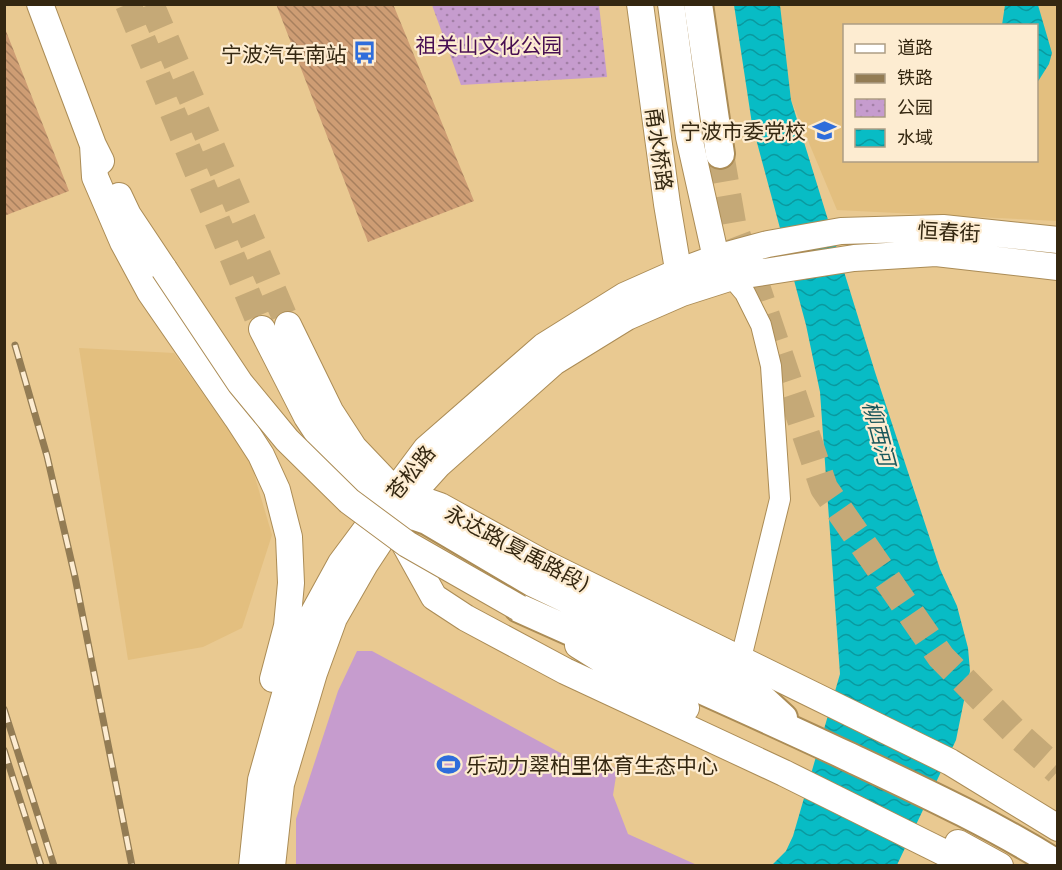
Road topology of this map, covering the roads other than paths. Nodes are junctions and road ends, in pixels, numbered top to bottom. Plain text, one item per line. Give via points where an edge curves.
1 (40, 4) edge
2 (640, 4) edge
3 (671, 4) edge
4 (698, 4) edge
5 (93, 145) junction
6 (720, 154) tunnel mouth
7 (1058, 240) edge
8 (768, 244) joint
9 (716, 258) junction
10 (1058, 267) edge
11 (775, 269) joint
12 (732, 277) junction
13 (680, 282) junction
14 (288, 325) tunnel mouth
15 (262, 329) tunnel mouth
16 (397, 501) junction
17 (519, 608) joint
18 (741, 658) junction
19 (790, 755) junction
20 (1058, 828) edge
21 (931, 837) junction
22 (1058, 865) edge
23 (236, 866) edge
24 (252, 866) edge
25 (272, 866) edge
26 (972, 866) edge
27 (1000, 866) edge

1 - 5 main road
2 - 13 main road, 甬水桥路
3 - 9 main road, 甬水桥路 via 689,137
4 - 6 highway
5 - 17 main road, bridge via 128,214 240,383 287,440 349,501 406,544
5 - 23 main road via 95,177 123,242 150,292 261,455 277,490 289,537 291,583 287,626 261,726
7 - 8 main road, 恒春街 via 943,228 841,231
8 - 9 main road, 苍松路
9 - 12 street
9 - 13 main road, 苍松路
10 - 11 main road, 恒春街 via 936,254 854,258
11 - 12 main road, 苍松路
12 - 13 main road, 苍松路
12 - 18 street via 761,325 771,366 780,499
13 - 16 main road, 苍松路 via 554,362
14 - 16 main road, 永达路(夏禹路段) via 330,411
15 - 16 main road via 307,417 339,466
16 - 18 main road, 永达路(夏禹路段) via 440,506 540,561
16 - 19 highway via 532,582 746,684
16 - 19 main road, 永达路(夏禹路段) via 434,597 466,618 565,671
16 - 24 main road, 苍松路 via 341,563 313,614 293,666 261,780
16 - 25 main road, 苍松路 via 334,618 314,673 281,784
17 - 19 highway
18 - 20 main road, 永达路(夏禹路段) via 950,762
19 - 21 main road, 永达路(夏禹路段)
19 - 22 highway via 936,797
21 - 26 main road
21 - 27 main road

